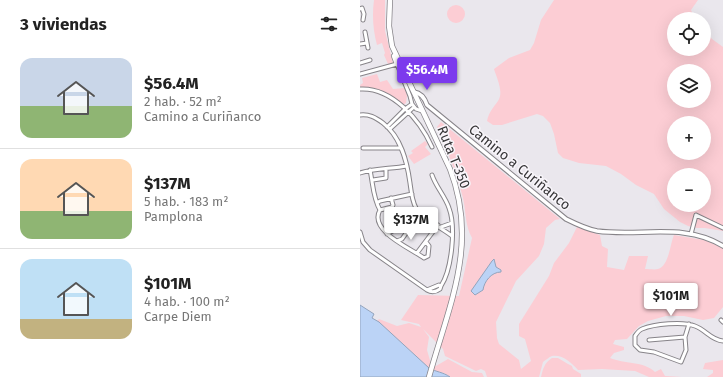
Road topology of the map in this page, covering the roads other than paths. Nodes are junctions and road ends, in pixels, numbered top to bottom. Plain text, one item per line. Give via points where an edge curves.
1 (390, 0) edge
2 (360, 9) edge
3 (362, 18) edge
4 (360, 36) edge
5 (367, 42) junction
6 (360, 44) edge
7 (392, 46) junction
8 (368, 48) dead end
9 (370, 60) dead end
10 (360, 63) edge
11 (396, 64) junction
12 (360, 74) edge
13 (360, 90) edge
14 (412, 94) junction
15 (412, 104) junction
16 (426, 105) junction
17 (414, 108) junction
18 (405, 109) junction
19 (422, 111) junction
20 (408, 112) junction
21 (360, 115) edge
22 (389, 128) junction
23 (432, 147) dead end
24 (364, 148) dead end
25 (401, 148) junction
26 (407, 166) junction
27 (386, 169) junction
28 (370, 170) junction
29 (360, 174) edge
30 (432, 175) dead end
31 (373, 180) junction
32 (412, 194) junction
33 (391, 198) junction
34 (377, 203) junction
35 (380, 210) junction
36 (421, 214) junction
37 (452, 223) junction
38 (404, 225) junction
39 (440, 226) junction
40 (723, 228) edge
41 (360, 232) edge
42 (387, 234) junction
43 (691, 234) junction
44 (452, 236) junction
45 (397, 241) junction
46 (426, 242) junction
47 (723, 246) edge
48 (417, 253) junction
49 (689, 324) junction
50 (686, 337) junction
51 (649, 340) dead end
52 (723, 341) edge
53 (429, 377) edge

1 - 7 main road, Ruta T-350 via 389,26
2 - 3 street via 362,8 364,14
4 - 5 street via 365,34
5 - 6 street
5 - 8 street
7 - 11 main road
7 - 14 main road, Ruta T-350
9 - 10 street
11 - 12 street
11 - 14 street
13 - 18 street via 382,93
14 - 15 street
14 - 16 street, Camino a Curiñanco via 418,93 422,96
14 - 19 main road, Ruta T-350
15 - 17 street
15 - 18 street
16 - 19 street
16 - 43 street, Camino a Curiñanco via 559,215 572,222 603,232
17 - 19 street
17 - 20 street
18 - 20 street
18 - 22 street
19 - 53 main road, Ruta T-350 via 453,175 460,203 462,226 459,272
20 - 22 street
20 - 23 street via 423,130
21 - 22 street via 373,116
22 - 25 street
24 - 25 street
25 - 26 street
26 - 27 street
26 - 32 street
27 - 28 street
27 - 31 street via 386,178
28 - 29 street
28 - 31 street
30 - 37 street via 448,205
31 - 34 street via 372,187
32 - 33 street
32 - 36 street
33 - 34 street
33 - 35 street via 392,207
34 - 35 street
35 - 42 street via 379,222
36 - 38 street
36 - 39 street
37 - 39 street
37 - 44 street
38 - 42 street
38 - 45 street via 407,232
39 - 44 street
39 - 46 street
40 - 43 street via 696,215
41 - 44 street via 363,242 370,250 432,292 440,289 446,277
42 - 45 street
43 - 47 street, Camino a Curiñanco
45 - 48 street
46 - 48 street
46 - 48 street via 429,246 428,257 424,258
49 - 50 street
49 - 50 street via 641,329 634,341 640,350 654,352 681,362 686,350
49 - 52 street
50 - 51 street

